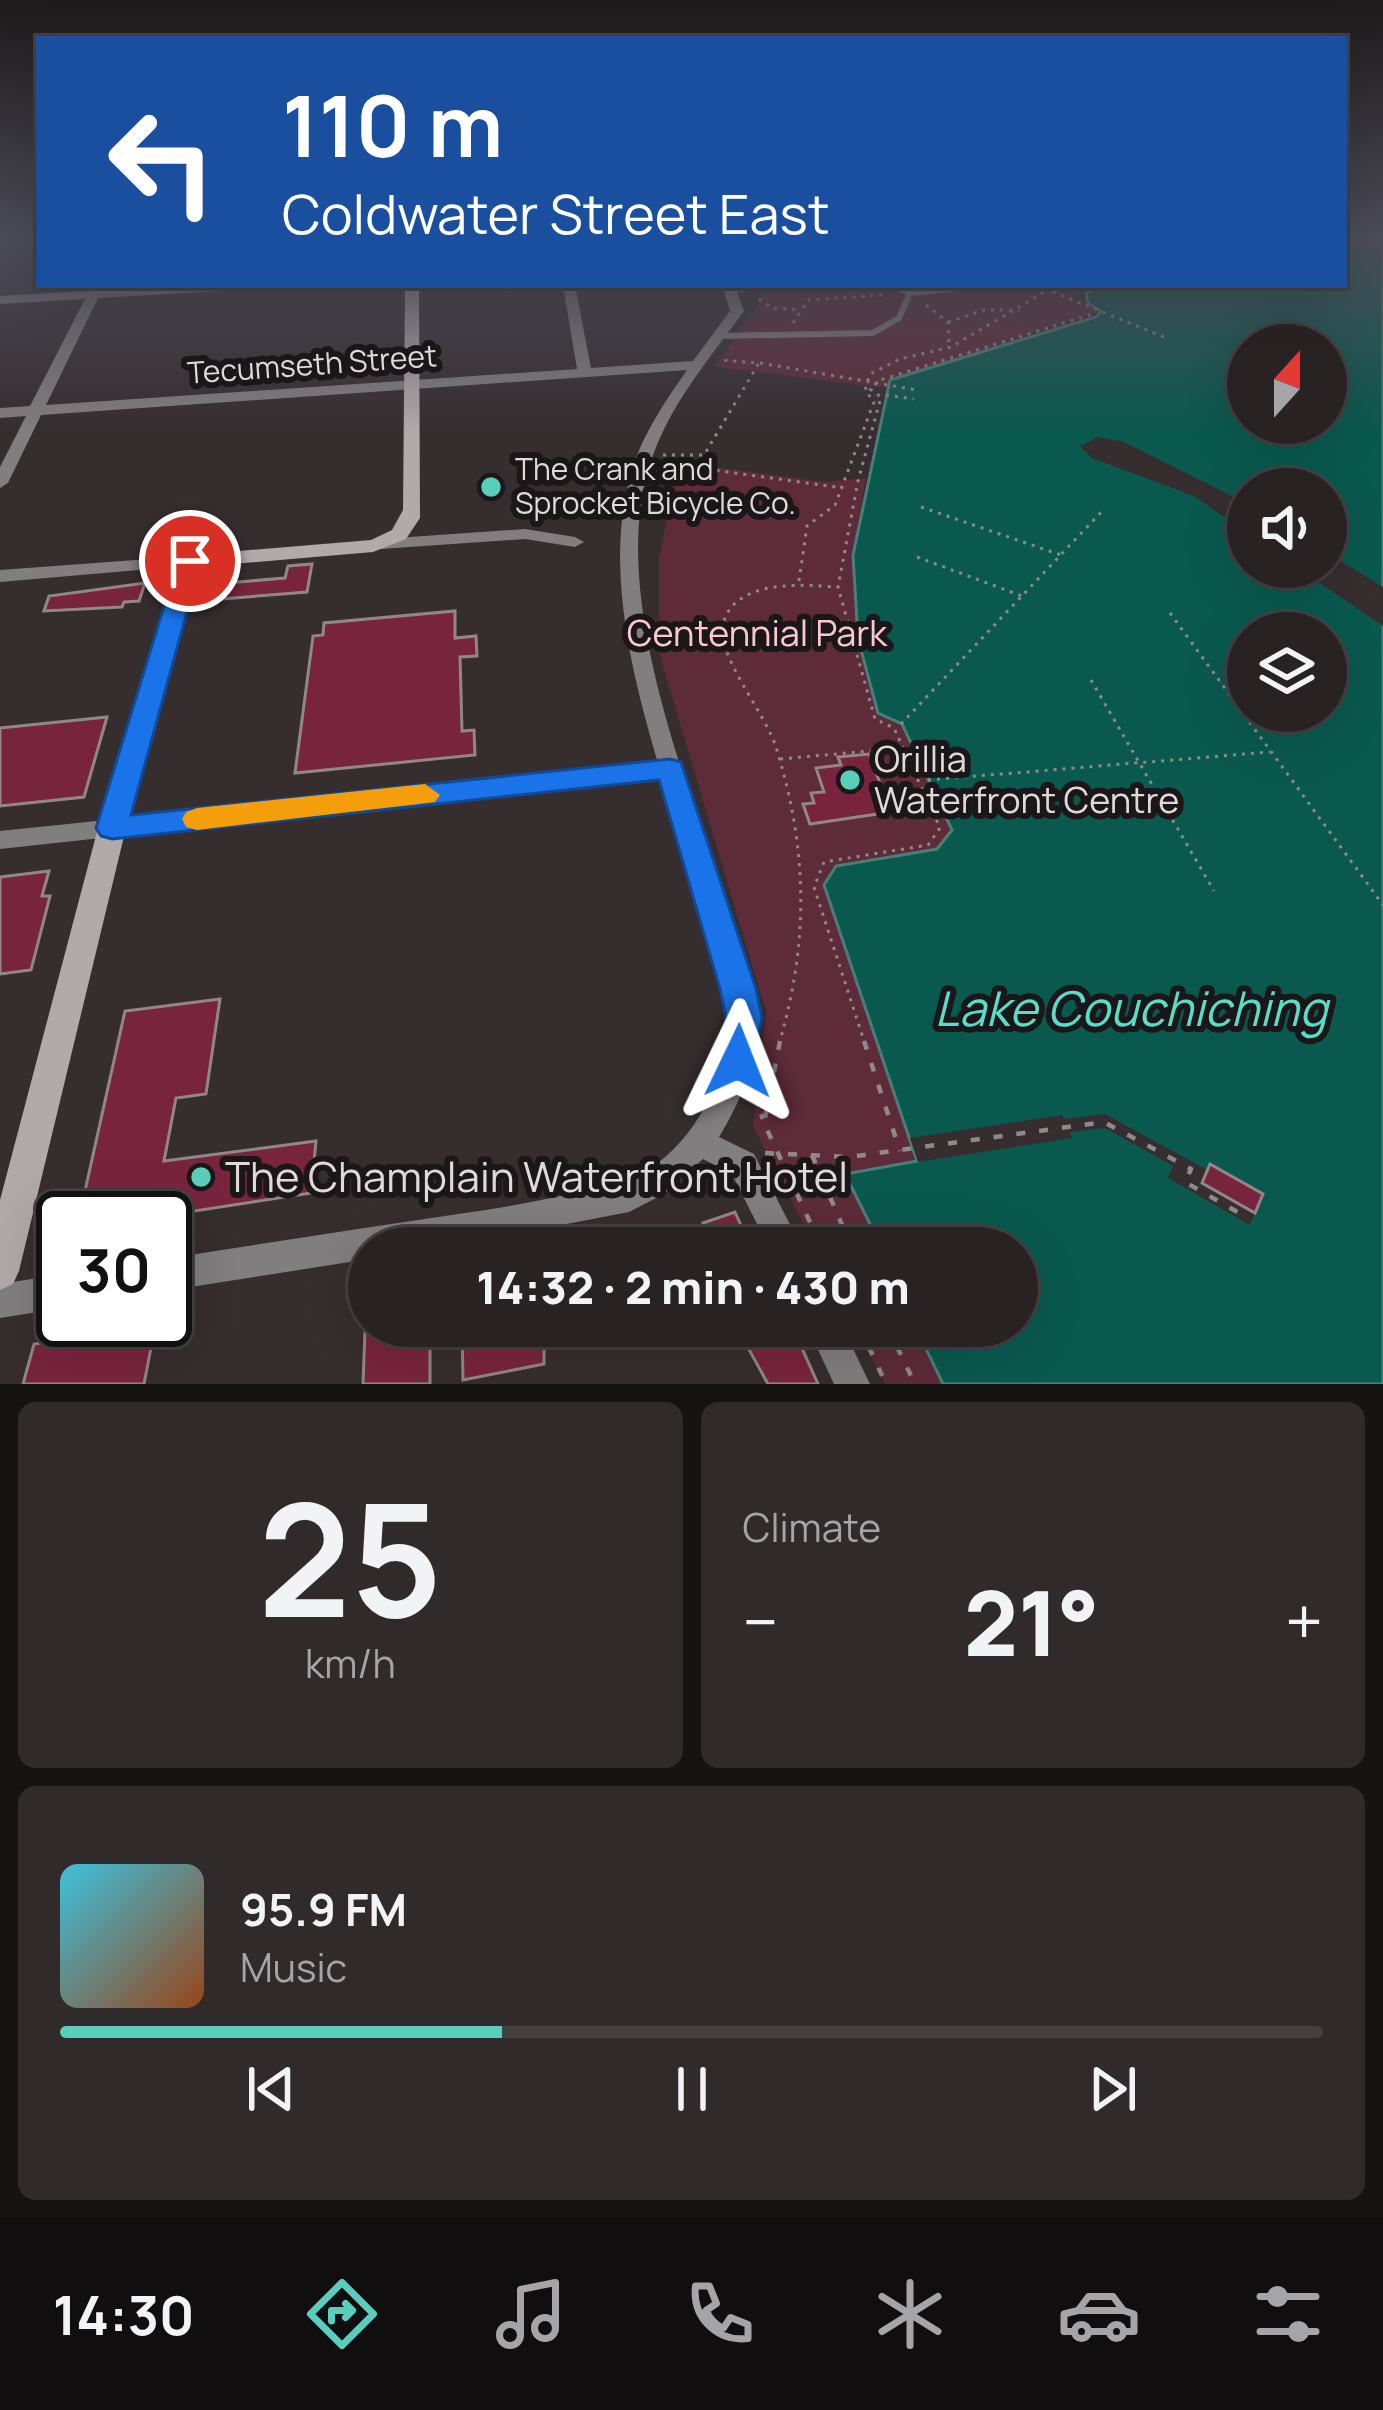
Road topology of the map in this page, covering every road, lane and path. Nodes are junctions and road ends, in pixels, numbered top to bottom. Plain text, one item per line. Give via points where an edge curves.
1 (90, 303) edge
2 (412, 303) edge
3 (572, 303) edge
4 (737, 303) edge
5 (761, 303) edge
6 (806, 303) edge
7 (907, 303) edge
8 (921, 303) edge
9 (1031, 303) edge
10 (1072, 303) edge
11 (801, 310) junction
12 (1021, 310) junction
13 (1096, 313) junction
14 (948, 322) junction
15 (723, 337) junction
16 (784, 337) junction
17 (1164, 338) dead end
18 (950, 348) junction
19 (707, 363) junction
20 (759, 363) junction
21 (585, 374) junction
22 (870, 384) junction
23 (412, 386) junction
24 (917, 390) dead end
25 (886, 395) dead end
26 (914, 399) dead end
27 (35, 411) junction
28 (0, 413) edge
29 (662, 445) dead end
30 (658, 454) junction
31 (0, 483) edge
32 (843, 488) junction
33 (921, 507) dead end
34 (1105, 508) dead end
35 (575, 542) dead end
36 (381, 544) junction
37 (1063, 556) junction
38 (917, 557) dead end
39 (190, 561) junction
40 (0, 576) edge
41 (798, 583) junction
42 (838, 587) junction
43 (1024, 596) junction
44 (1170, 613) dead end
45 (1091, 680) dead end
46 (902, 724) dead end
47 (903, 748) junction
48 (1272, 752) junction
49 (778, 759) junction
50 (1141, 763) junction
51 (670, 769) junction
52 (928, 779) dead end
53 (112, 828) junction
54 (0, 840) edge
55 (1214, 891) dead end
56 (1383, 905) edge
57 (752, 1084) dead end
58 (763, 1119) junction
59 (698, 1142) junction
60 (776, 1150) junction
61 (900, 1151) junction
62 (811, 1154) junction
63 (1246, 1217) dead end
64 (775, 1227) edge
65 (812, 1227) edge
66 (843, 1227) edge
67 (0, 1271) edge
68 (192, 1271) edge
69 (36, 1295) edge
70 (0, 1300) edge
71 (834, 1347) edge
72 (869, 1347) edge
73 (896, 1347) edge
74 (852, 1384) edge
75 (886, 1384) edge
76 (915, 1384) edge

1 - 27 street
2 - 23 main road
3 - 21 street
4 - 15 street
5 - 11 path
6 - 11 path
7 - 16 lane via 894,324 873,333
8 - 14 path
9 - 12 path
10 - 13 path
11 - 16 path
12 - 14 path via 984,310
12 - 18 path
13 - 17 path
13 - 22 path
14 - 18 path
15 - 16 lane
15 - 19 street
15 - 19 path
18 - 22 path via 880,367
19 - 20 path
19 - 21 street, Tecumseth Street
19 - 51 street via 649,446 633,496 633,599
20 - 22 path
20 - 30 path via 704,455
21 - 23 street, Tecumseth Street
22 - 24 path
22 - 32 path via 865,392 874,402
22 - 42 path via 881,398
23 - 27 street, Tecumseth Street
23 - 36 main road via 412,510 402,533
25 - 26 path
27 - 28 street, Tecumseth Street
27 - 31 street
29 - 30 path
30 - 32 path via 654,463
32 - 41 path via 807,526
33 - 37 path
34 - 37 path
35 - 36 street via 525,534
36 - 39 main road
37 - 43 path
38 - 43 path
39 - 40 street
39 - 53 main road
41 - 42 path
41 - 49 path via 746,594 722,622 723,650 757,700
42 - 47 path via 875,719 894,728
43 - 46 path
44 - 48 path
45 - 50 path
47 - 49 path
47 - 61 path via 940,828 928,845 824,862 814,887
48 - 50 path
48 - 56 path
49 - 58 path via 794,831 801,932
50 - 52 path
50 - 55 path
51 - 53 street
51 - 59 street via 744,1018 730,1092
53 - 54 street
53 - 67 main road
57 - 58 path
58 - 60 path
59 - 64 street via 738,1159
59 - 68 street via 647,1188 597,1206
60 - 62 path
60 - 65 path
61 - 62 path
61 - 63 path via 1105,1122 1192,1169 1185,1182
62 - 66 path
69 - 70 street
71 - 74 street
72 - 75 path
73 - 76 path

